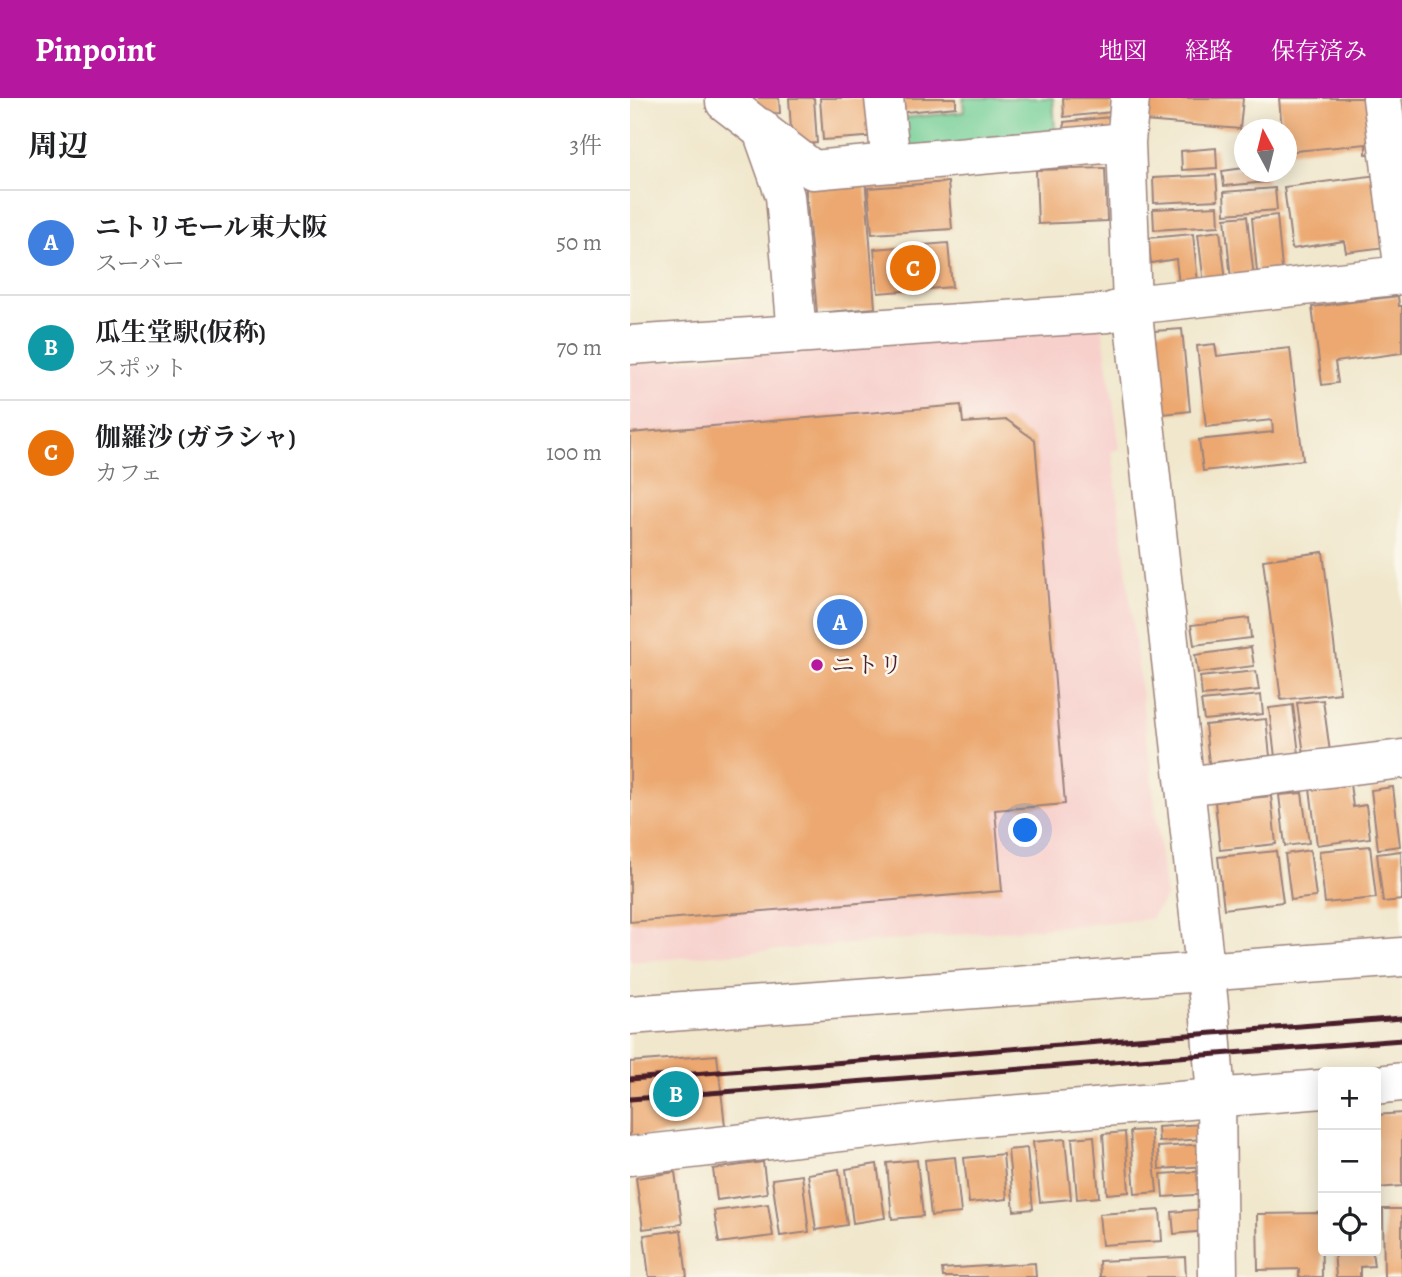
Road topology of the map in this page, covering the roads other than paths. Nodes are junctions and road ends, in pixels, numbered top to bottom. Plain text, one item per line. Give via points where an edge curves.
1 (725, 98) edge
2 (884, 98) edge
3 (1130, 98) edge
4 (1382, 98) edge
5 (761, 128) junction
6 (1126, 142) junction
7 (891, 163) junction
8 (1402, 257) edge
9 (1402, 275) edge
10 (1132, 305) junction
11 (797, 334) junction
12 (630, 345) edge
13 (1402, 759) edge
14 (1185, 786) junction
15 (1402, 957) edge
16 (1206, 972) junction
17 (630, 1015) edge
18 (1402, 1083) edge
19 (1381, 1085) edge
20 (1318, 1089) edge
21 (1216, 1098) junction
22 (630, 1156) edge
23 (1218, 1277) edge

1 - 5 street
2 - 7 street
3 - 6 street
4 - 8 street
5 - 7 street via 813,170
5 - 11 street via 785,196
6 - 7 street
6 - 10 street
9 - 10 street
10 - 11 street via 1108,313
10 - 14 street
11 - 12 street
13 - 14 street
14 - 16 street
15 - 16 street
16 - 17 street
16 - 21 street
18 - 19 street
20 - 21 street
21 - 22 street via 947,1119
21 - 23 street

